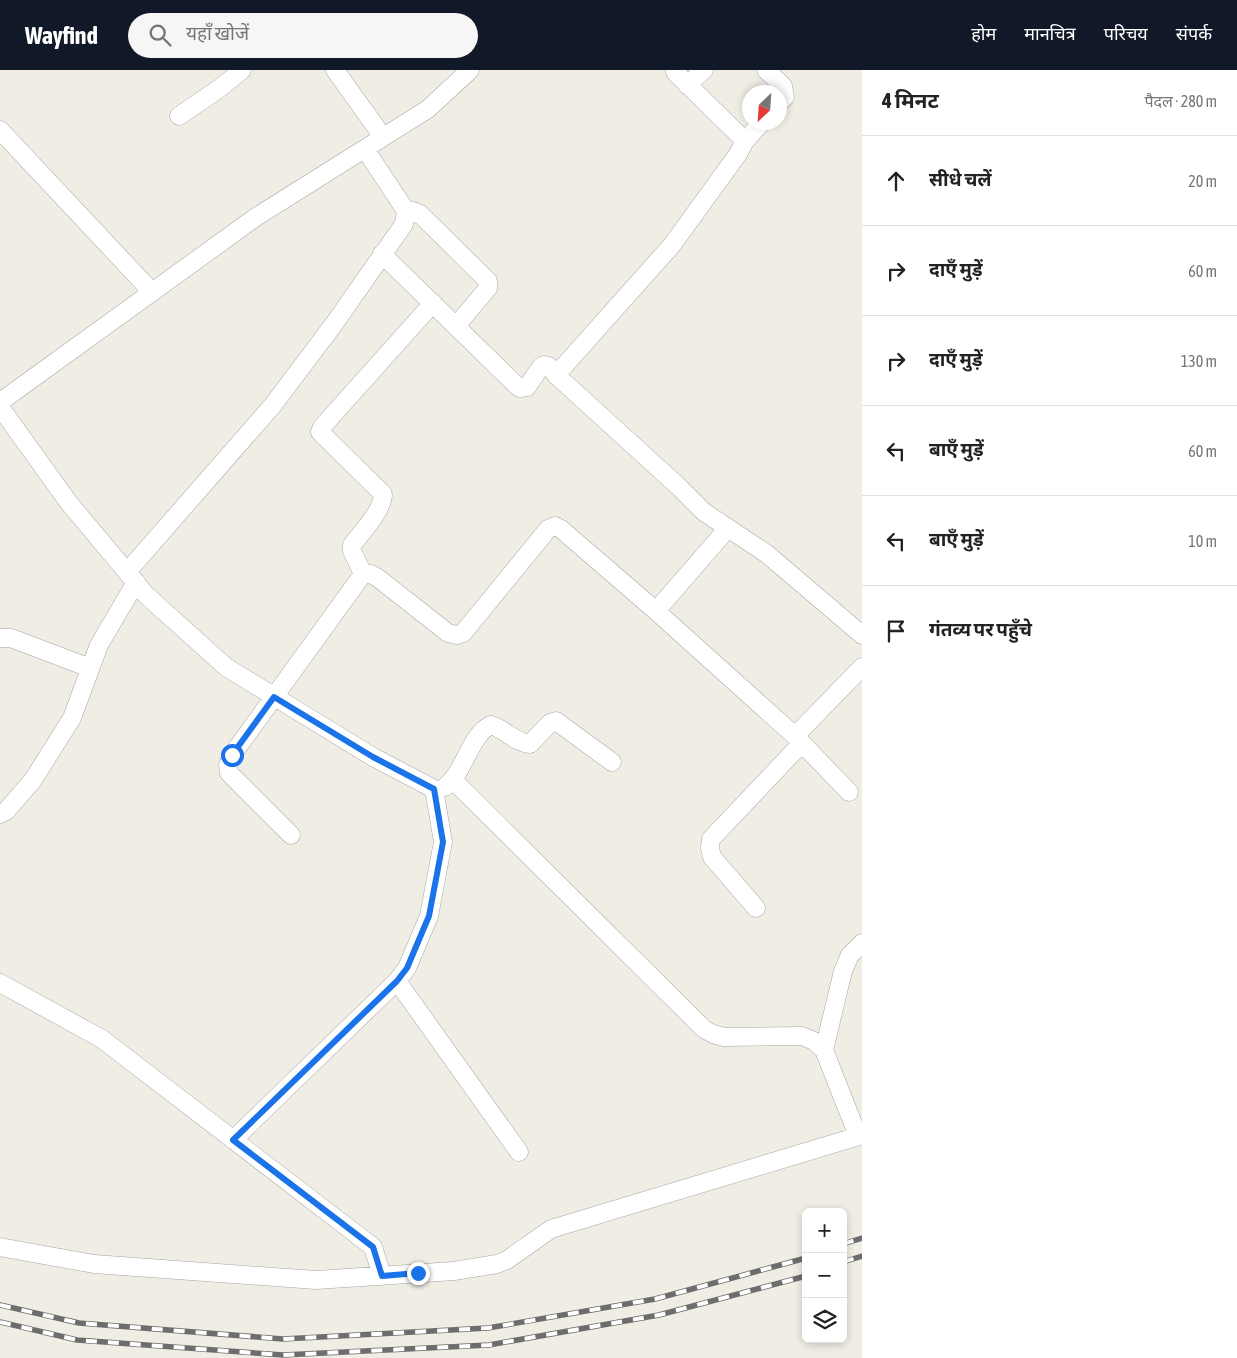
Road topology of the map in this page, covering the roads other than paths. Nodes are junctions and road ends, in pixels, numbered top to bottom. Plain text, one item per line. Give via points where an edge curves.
1 (242, 70) edge
2 (335, 70) edge
3 (470, 70) edge
4 (704, 70) edge
5 (766, 70) edge
6 (781, 85) edge
7 (179, 116) dead end
8 (0, 130) edge
9 (755, 130) edge
10 (383, 137) junction
11 (745, 141) junction
12 (365, 149) junction
13 (406, 211) junction
14 (382, 254) junction
15 (152, 292) junction
16 (433, 303) junction
17 (456, 326) junction
18 (556, 375) junction
19 (0, 402) edge
20 (0, 407) edge
21 (728, 528) junction
22 (363, 574) junction
23 (132, 577) junction
24 (656, 611) junction
25 (862, 634) edge
26 (0, 638) edge
27 (90, 668) junction
28 (862, 668) edge
29 (274, 697) junction
30 (798, 739) junction
31 (612, 762) dead end
32 (454, 781) junction
33 (849, 792) dead end
34 (435, 795) junction
35 (0, 814) edge
36 (291, 835) dead end
37 (756, 908) dead end
38 (862, 943) edge
39 (397, 981) junction
40 (0, 983) edge
41 (824, 1050) junction
42 (860, 1136) edge
43 (233, 1140) junction
44 (519, 1152) dead end
45 (0, 1247) edge
46 (382, 1276) junction

1 - 7 street
2 - 10 street
3 - 10 street via 428,108
4 - 11 street via 681,78
5 - 6 street
8 - 15 street
9 - 11 street
10 - 12 street
11 - 18 street via 672,245
12 - 13 street
12 - 15 street via 256,217
13 - 14 street via 404,224
13 - 17 street via 420,214 488,281 488,288
14 - 16 street
14 - 23 street via 273,405
15 - 19 street
16 - 17 street
16 - 22 street via 320,432 383,494 379,508 352,545
17 - 18 street via 520,388 527,387 544,365
18 - 21 street via 704,512
20 - 23 street via 69,503
21 - 24 street
21 - 25 street via 767,554
22 - 24 street via 378,578 448,633 457,635 463,633 548,529 555,526
22 - 29 street
23 - 27 street
23 - 29 street via 146,595 226,667
24 - 30 street
26 - 27 street via 11,638
27 - 35 street via 72,718 34,780
28 - 30 street
29 - 34 street via 373,757 434,789
29 - 36 street via 232,755 228,773
30 - 33 street
30 - 37 street via 711,839 712,857
31 - 32 street via 556,721 530,744 523,744 491,725 476,740
32 - 34 street
32 - 41 street via 704,1029 724,1036 802,1036
34 - 39 street via 443,842 429,916 407,968
38 - 41 street via 850,955 843,971
39 - 43 street
39 - 44 street
40 - 43 street via 102,1039
41 - 42 street
42 - 46 street via 551,1229 508,1260 497,1264
43 - 46 street via 373,1247
45 - 46 street via 94,1264 316,1280

